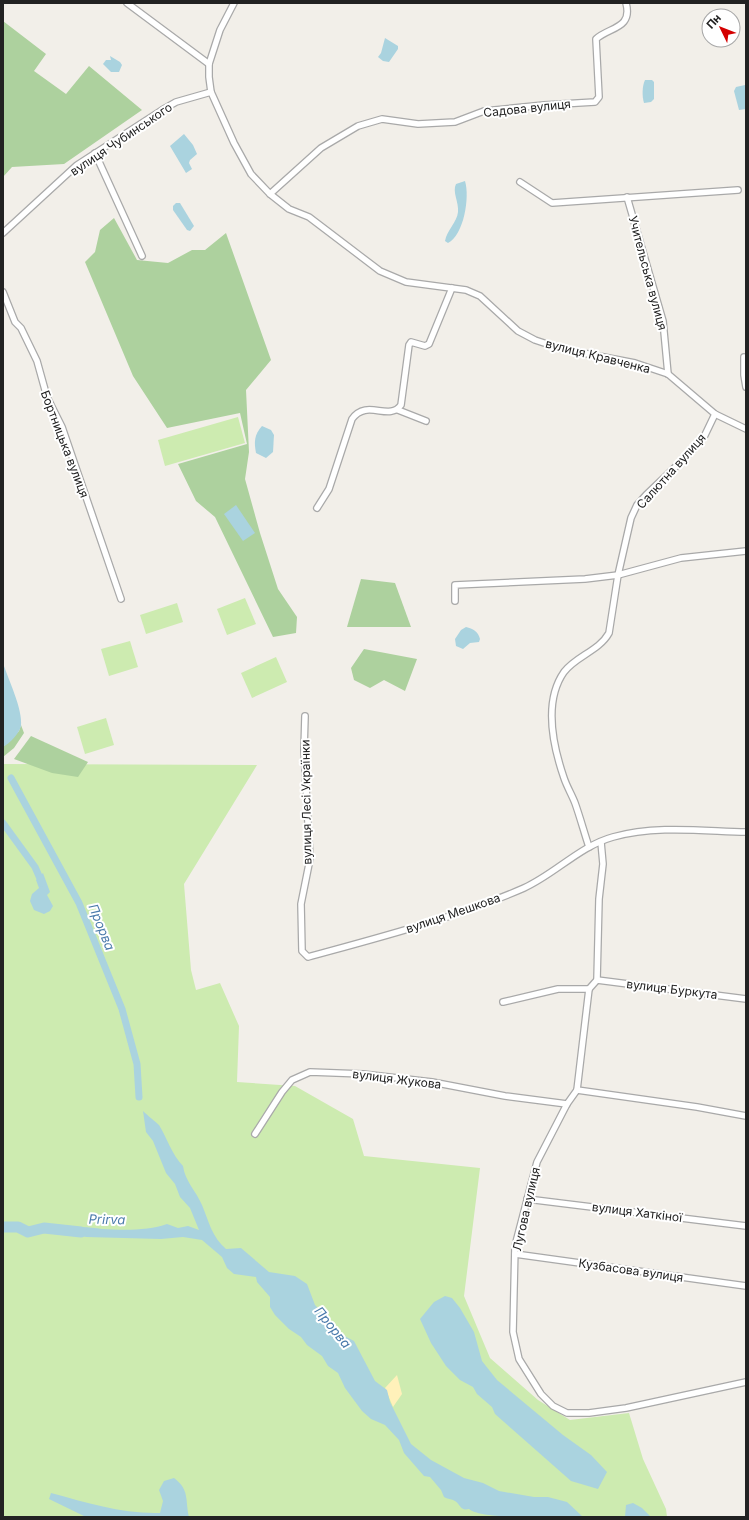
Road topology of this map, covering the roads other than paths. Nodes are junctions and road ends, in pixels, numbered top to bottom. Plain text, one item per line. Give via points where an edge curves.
1 (127, 3) edge
2 (234, 3) edge
3 (626, 3) edge
4 (210, 64) junction
5 (211, 92) junction
6 (95, 153) junction
7 (520, 182) dead end
8 (738, 190) dead end
9 (270, 194) junction
10 (627, 197) junction
11 (3, 233) edge
12 (142, 256) dead end
13 (452, 288) junction
14 (3, 292) edge
15 (744, 357) dead end
16 (668, 374) junction
17 (746, 387) edge
18 (398, 410) junction
19 (715, 414) junction
20 (426, 421) dead end
21 (746, 429) edge
22 (317, 508) dead end
23 (746, 551) edge
24 (618, 575) junction
25 (121, 599) dead end
26 (455, 601) dead end
27 (305, 716) dead end
28 (746, 832) edge
29 (601, 842) junction
30 (589, 847) junction
31 (308, 957) joint
32 (597, 980) junction
33 (588, 990) junction
34 (746, 999) edge
35 (503, 1002) dead end
36 (577, 1090) junction
37 (567, 1104) junction
38 (746, 1116) edge
39 (255, 1134) dead end
40 (527, 1199) junction
41 (746, 1226) edge
42 (516, 1254) junction
43 (746, 1286) edge
44 (746, 1382) edge

1 - 4 street
2 - 4 street, вулиця Кравченка via 220,30
3 - 9 street, Садова вулиця via 626,18 613,31 596,39 599,97 595,102 484,111 455,122 418,124 382,119 358,126 321,148
4 - 5 street, вулиця Кравченка
5 - 6 street, вулиця Чубинського via 172,104
5 - 9 street, вулиця Кравченка via 250,174
6 - 11 street, вулиця Чубинського via 77,165
6 - 12 street
7 - 10 street via 552,203
8 - 10 street
9 - 13 street, вулиця Кравченка via 309,218 366,261 392,277 406,282
10 - 16 street, Учительська вулиця via 663,321
13 - 16 street, вулиця Кравченка via 480,296 518,331 535,340 562,349 635,363
13 - 18 street via 429,344 425,346 411,342 409,345 401,405
14 - 25 street, Бортницька вулиця via 15,322 21,328 37,361 47,397 62,427
15 - 17 street
16 - 19 street, вулиця Кравченка
18 - 20 street
18 - 22 street via 393,412 363,409 356,413 329,489
19 - 21 street, вулиця Кравченка
19 - 24 street, Салютна вулиця via 704,437 637,505 626,532
23 - 24 street via 681,558
24 - 26 street via 455,585
24 - 30 street, Салютна вулиця via 607,637 570,667 560,680 552,698 556,753
27 - 31 street, вулиця Лесі Українки via 304,750 310,859 301,912 302,951
28 - 29 street, вулиця Мешкова via 653,830 613,837
29 - 30 street, вулиця Мешкова
29 - 32 street via 603,864 599,899
30 - 31 street, вулиця Мешкова via 525,887 453,915
32 - 33 street
32 - 34 street, вулиця Буркута
33 - 35 street via 558,989
33 - 36 street, Лугова вулиця
36 - 37 street, Лугова вулиця
36 - 38 street
37 - 39 street, вулиця Жукова via 505,1096 432,1082 363,1074 310,1072 292,1080
37 - 40 street, Лугова вулиця via 537,1162
40 - 41 street, вулиця Хаткіної
40 - 42 street, Лугова вулиця via 515,1246
42 - 43 street, Кузбасова вулиця
42 - 44 street, Лугова вулиця via 513,1332 519,1359 540,1394 553,1406 567,1413 589,1413 626,1408

